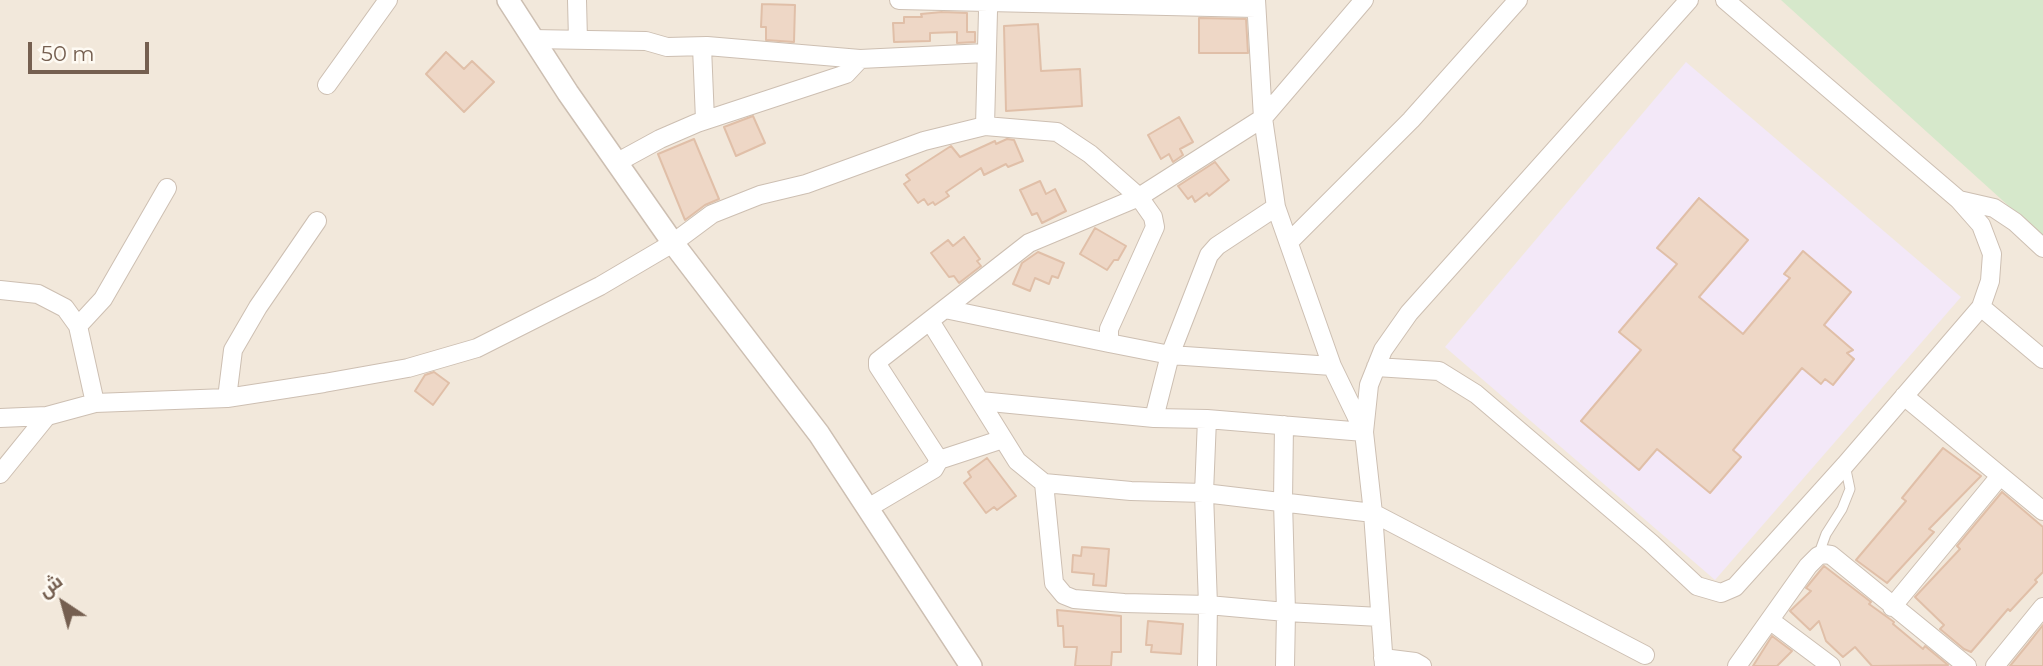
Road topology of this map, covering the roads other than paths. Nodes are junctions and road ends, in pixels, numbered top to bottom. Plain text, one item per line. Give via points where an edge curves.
1 (388, 0) edge
2 (508, 0) edge
3 (577, 0) edge
4 (899, 0) edge
5 (1364, 0) edge
6 (1518, 0) edge
7 (1689, 0) edge
8 (1725, 0) edge
9 (990, 1) edge
10 (1256, 4) edge
11 (533, 39) junction
12 (578, 40) junction
13 (702, 47) junction
14 (986, 53) junction
15 (860, 59) junction
16 (327, 85) dead end
17 (1263, 118) junction
18 (705, 120) junction
19 (985, 127) junction
20 (617, 163) junction
21 (167, 188) dead end
22 (1139, 197) junction
23 (1959, 200) junction
24 (1276, 207) junction
25 (317, 221) dead end
26 (1289, 242) junction
27 (673, 243) junction
28 (2043, 248) edge
29 (0, 290) edge
30 (1981, 307) junction
31 (945, 309) junction
32 (930, 321) junction
33 (78, 326) junction
34 (1109, 343) junction
35 (1170, 355) junction
36 (2043, 359) edge
37 (1332, 366) junction
38 (1376, 367) junction
39 (1904, 396) junction
40 (227, 398) junction
41 (980, 401) junction
42 (95, 403) junction
43 (47, 416) junction
44 (0, 418) edge
45 (1154, 418) junction
46 (1207, 419) junction
47 (1284, 425) junction
48 (1364, 432) junction
49 (1003, 439) junction
50 (939, 460) junction
51 (1845, 465) junction
52 (0, 474) edge
53 (2000, 476) junction
54 (1044, 483) junction
55 (1203, 493) junction
56 (1283, 501) junction
57 (868, 508) junction
58 (2043, 511) edge
59 (1373, 513) junction
60 (1818, 556) junction
61 (1209, 605) junction
62 (1892, 607) junction
63 (2043, 607) edge
64 (1286, 612) junction
65 (1380, 617) junction
66 (1770, 621) junction
67 (1645, 655) dead end
68 (1384, 662) edge
69 (971, 666) edge
70 (1206, 666) edge
71 (1285, 666) edge
72 (1422, 666) edge
73 (1737, 666) edge
74 (1831, 666) edge
75 (1968, 666) edge
76 (1995, 666) edge

1 - 16 street
2 - 11 street
3 - 12 street
4 - 9 street
5 - 17 street
6 - 26 street via 1411,120
7 - 38 street via 1409,313
8 - 23 street
9 - 10 street
9 - 14 street
10 - 17 street
11 - 12 street
11 - 20 street
12 - 13 street
13 - 15 street
13 - 18 street
14 - 15 street
14 - 19 street
15 - 18 street via 846,74
17 - 22 street
17 - 24 street
18 - 20 street
19 - 22 street via 1056,132 1090,154
19 - 27 street via 924,141 731,206
20 - 27 street
21 - 33 street via 103,299
22 - 31 street via 1029,243
22 - 34 street via 1156,227 1109,329
23 - 28 street via 1994,208
23 - 30 street via 1981,225 1992,254 1990,281
24 - 26 street
24 - 35 street via 1209,254
25 - 40 street via 233,350
26 - 37 street
27 - 40 street via 477,348 408,368
27 - 57 street via 820,434
29 - 33 street via 38,294 65,308
30 - 36 street
30 - 39 street
31 - 32 street
31 - 34 street
32 - 41 street
32 - 50 street via 877,364
33 - 42 street
34 - 35 street
35 - 37 street
35 - 45 street
37 - 48 street
38 - 48 street via 1369,385
38 - 51 street via 1439,371 1476,394 1697,586 1721,593 1735,587
39 - 51 street
39 - 53 street
40 - 42 street
41 - 45 street
41 - 49 street
42 - 43 street
43 - 44 street
43 - 52 street
45 - 46 street
46 - 47 street
46 - 55 street
47 - 48 street
47 - 56 street
48 - 59 street
49 - 50 street
49 - 54 street via 1017,461
50 - 57 street via 934,469
51 - 60 lane via 1850,489
53 - 58 street
53 - 62 street
54 - 55 street
54 - 61 street via 1054,583 1064,595 1124,603
55 - 56 street
55 - 61 street
56 - 59 street
56 - 64 street
57 - 69 street
59 - 65 street
59 - 67 street
60 - 62 street via 1831,555
60 - 66 street
61 - 64 street
61 - 70 street
62 - 75 street
63 - 76 street
64 - 65 street
64 - 71 street
65 - 68 street
66 - 73 street
66 - 74 street
68 - 72 street

